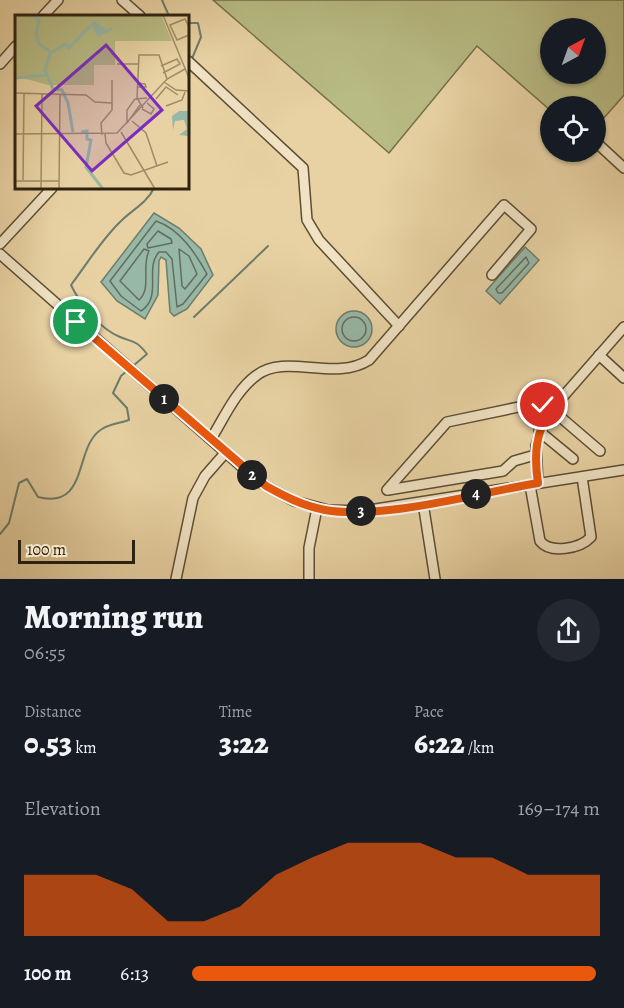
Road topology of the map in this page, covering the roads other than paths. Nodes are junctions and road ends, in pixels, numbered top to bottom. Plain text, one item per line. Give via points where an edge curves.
1 (58, 0) edge
2 (122, 0) edge
3 (44, 15) edge
4 (139, 15) edge
5 (15, 47) edge
6 (189, 62) edge
7 (0, 64) edge
8 (606, 151) edge
9 (624, 168) edge
10 (51, 189) edge
11 (0, 244) edge
12 (0, 254) edge
13 (492, 274) dead end
14 (399, 326) junction
15 (622, 334) edge
16 (599, 355) junction
17 (624, 378) edge
18 (551, 409) junction
19 (539, 431) junction
20 (211, 439) junction
21 (600, 451) dead end
22 (226, 452) junction
23 (535, 455) junction
24 (573, 459) dead end
25 (624, 470) edge
26 (582, 477) junction
27 (534, 484) junction
28 (423, 504) junction
29 (317, 508) junction
30 (176, 579) edge
31 (309, 579) edge
32 (435, 579) edge

1 - 3 street
2 - 4 street
5 - 7 street
6 - 14 street via 303,168 307,220 319,240
8 - 9 street
10 - 11 street
12 - 20 street
13 - 14 street via 531,229 504,204
14 - 20 street via 357,368 272,368 257,374 239,393
15 - 16 street
16 - 17 street
16 - 18 street
18 - 19 street
18 - 21 street
18 - 23 street via 539,404 447,422 387,490 503,471 514,461
19 - 23 street
19 - 24 street
20 - 22 street
22 - 29 street via 266,486
22 - 30 street via 205,476 193,498
23 - 27 street
25 - 26 street
26 - 27 street
26 - 27 street via 591,537 585,544 553,549 545,548 540,541
27 - 28 street
28 - 29 street via 363,511
28 - 32 street
29 - 31 street via 309,548

